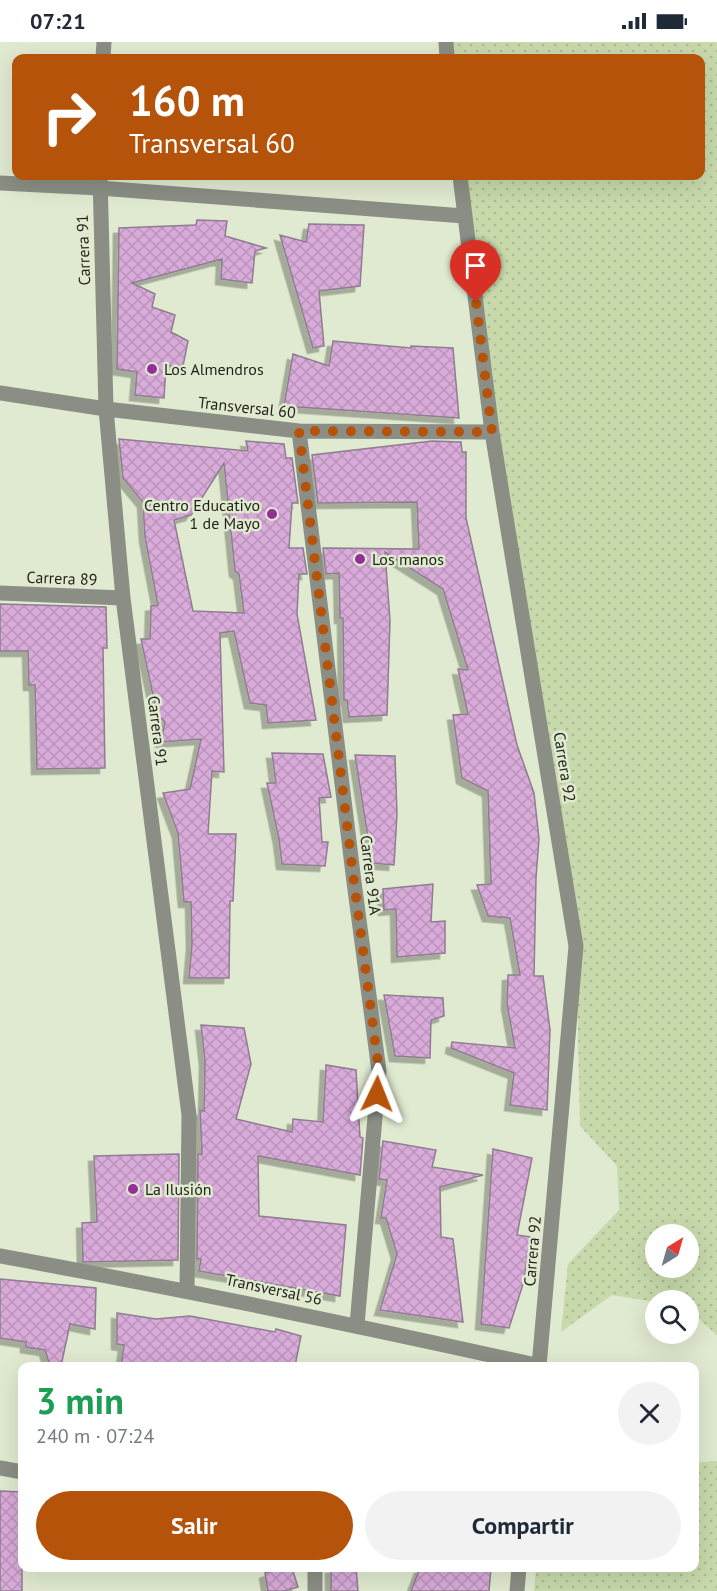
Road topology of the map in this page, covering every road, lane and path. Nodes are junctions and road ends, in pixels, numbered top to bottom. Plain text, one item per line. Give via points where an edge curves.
1 (460, 180) edge
2 (100, 182) edge
3 (0, 183) edge
4 (464, 216) junction
5 (0, 393) edge
6 (106, 409) junction
7 (299, 431) junction
8 (492, 432) junction
9 (0, 593) edge
10 (123, 598) junction
11 (0, 1256) edge
12 (187, 1290) junction
13 (357, 1325) junction
14 (521, 1362) edge
15 (539, 1362) edge
16 (0, 1468) edge
17 (18, 1471) edge
18 (315, 1572) edge
19 (519, 1572) edge
20 (315, 1591) edge
21 (517, 1591) edge

1 - 4 street, Carrera 92
2 - 3 street
2 - 4 street
2 - 6 street, Carrera 91
4 - 8 street, Carrera 92
5 - 6 street, Transversal 60
6 - 7 street, Transversal 60
6 - 10 street, Carrera 91
7 - 8 street, Transversal 60
7 - 13 street, Carrera 91A via 379,1071
8 - 15 street, Carrera 92 via 576,946
9 - 10 street, Carrera 89
10 - 12 street, Carrera 91 via 189,1115
11 - 12 street, Transversal 56
12 - 13 street, Transversal 56
13 - 14 street, Transversal 56
16 - 17 street
18 - 20 street
19 - 21 street

